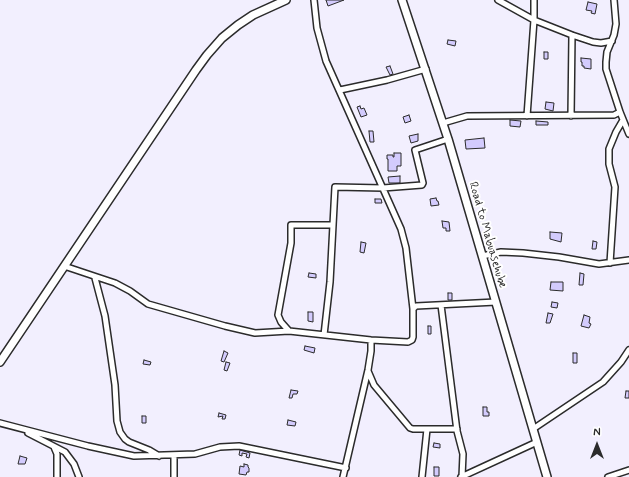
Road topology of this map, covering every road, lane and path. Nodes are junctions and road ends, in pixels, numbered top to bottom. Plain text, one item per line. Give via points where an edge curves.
1 (286, 0) edge
2 (314, 0) edge
3 (402, 0) edge
4 (498, 0) edge
5 (534, 0) edge
6 (614, 0) edge
7 (534, 20) junction
8 (572, 35) junction
9 (612, 41) junction
10 (426, 69) junction
11 (340, 90) junction
12 (620, 112) junction
13 (527, 116) junction
14 (571, 116) junction
15 (623, 120) junction
16 (443, 123) junction
17 (629, 134) edge
18 (448, 139) junction
19 (383, 188) junction
20 (333, 225) junction
21 (482, 256) junction
22 (629, 260) edge
23 (610, 263) junction
24 (64, 266) junction
25 (95, 278) junction
26 (496, 302) junction
27 (440, 305) junction
28 (413, 309) junction
29 (289, 331) junction
30 (324, 335) junction
31 (370, 340) junction
32 (629, 350) edge
33 (0, 362) edge
34 (368, 370) junction
35 (0, 423) edge
36 (19, 428) junction
37 (427, 429) junction
38 (457, 429) junction
39 (533, 429) junction
40 (537, 442) junction
41 (53, 446) junction
42 (174, 455) junction
43 (159, 456) junction
44 (346, 468) junction
45 (629, 470) edge
46 (57, 477) edge
47 (80, 477) edge
48 (174, 477) edge
49 (343, 477) edge
50 (422, 477) edge
51 (462, 477) edge
52 (547, 477) edge
53 (608, 477) edge

1 - 24 main road via 238,25 208,54
2 - 11 street via 321,46
3 - 10 main road, Road to Mabuasehube
4 - 7 street
5 - 7 street
6 - 9 street via 616,24
7 - 8 street
7 - 13 street
8 - 9 street via 593,42
8 - 14 street
9 - 12 street via 607,52 606,69
10 - 11 street
10 - 16 main road, Road to Mabuasehube
11 - 19 street
12 - 14 street via 614,115
12 - 15 street
13 - 14 street
13 - 16 street via 467,116
15 - 17 street
15 - 23 street via 609,149 609,164 615,187
16 - 18 main road, Road to Mabuasehube
18 - 19 street via 415,150 422,184
18 - 21 main road, Road to Mabuasehube
19 - 20 street via 335,187
19 - 28 street via 401,229 406,248
20 - 29 street via 291,225 291,243 278,310 281,322
20 - 30 street
21 - 23 street via 501,252 523,253 599,264
21 - 26 main road, Road to Mabuasehube
22 - 23 street
24 - 25 street
24 - 33 main road
25 - 29 street via 123,287 146,303 225,326 257,333
25 - 43 street via 106,322 120,432 129,442
26 - 27 street
26 - 39 main road, Road to Mabuasehube
27 - 28 street via 418,306
27 - 38 street
28 - 31 street via 413,336 410,341
29 - 30 street
30 - 31 street
31 - 34 street
32 - 39 street via 603,382
34 - 37 street via 374,385 407,426 413,429
34 - 44 street
35 - 36 street
36 - 41 street
36 - 43 street via 121,454
37 - 38 street
37 - 50 street
38 - 51 street via 463,454
39 - 40 main road, Road to Mabuasehube
40 - 51 street
40 - 52 main road, Road to Mabuasehube
41 - 46 street via 57,454
41 - 47 street via 68,456
42 - 43 street
42 - 44 street via 239,446
42 - 48 street
44 - 49 street
45 - 53 street

